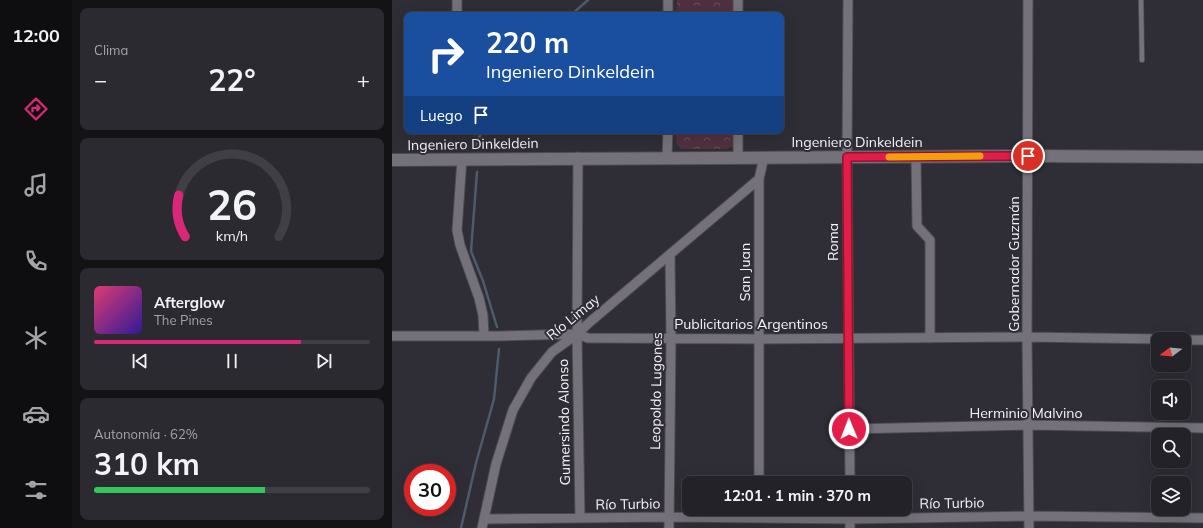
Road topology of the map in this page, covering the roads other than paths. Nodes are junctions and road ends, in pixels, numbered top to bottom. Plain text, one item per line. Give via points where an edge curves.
1 (457, 0) edge
2 (668, 0) edge
3 (738, 0) edge
4 (848, 0) edge
5 (1028, 0) edge
6 (1142, 0) edge
7 (457, 12) edge
8 (668, 12) edge
9 (738, 12) edge
10 (1142, 60) dead end
11 (668, 134) edge
12 (738, 134) edge
13 (916, 156) junction
14 (1028, 156) junction
15 (578, 157) junction
16 (668, 157) junction
17 (738, 157) junction
18 (764, 157) junction
19 (847, 157) junction
20 (1203, 157) edge
21 (462, 159) junction
22 (392, 160) edge
23 (759, 180) junction
24 (670, 255) junction
25 (577, 334) junction
26 (392, 336) edge
27 (484, 336) junction
28 (1027, 337) junction
29 (671, 338) junction
30 (848, 338) junction
31 (930, 338) junction
32 (759, 339) junction
33 (1151, 339) edge
34 (1191, 340) edge
35 (1203, 340) edge
36 (1028, 426) junction
37 (1203, 428) edge
38 (849, 429) junction
39 (759, 476) edge
40 (850, 476) edge
41 (691, 516) edge
42 (786, 516) edge
43 (1029, 516) junction
44 (668, 517) junction
45 (580, 518) junction
46 (1203, 518) edge
47 (850, 523) edge
48 (484, 524) edge
49 (668, 528) edge
50 (1029, 528) edge

1 - 7 street
2 - 8 street
3 - 9 street
4 - 19 street, Roma
5 - 14 street, Gobernador Guzmán
6 - 10 lane
11 - 16 street
12 - 17 street
13 - 14 main road, Ingeniero Dinkeldein
13 - 19 main road, Ingeniero Dinkeldein
13 - 31 street via 917,226 930,240
14 - 20 main road, Ingeniero Dinkeldein
14 - 28 street, Gobernador Guzmán
15 - 16 main road, Ingeniero Dinkeldein
15 - 21 main road, Ingeniero Dinkeldein
15 - 25 street, Gumersindo Alonso
16 - 17 main road, Ingeniero Dinkeldein
17 - 18 main road, Ingeniero Dinkeldein
18 - 19 main road, Ingeniero Dinkeldein
18 - 23 street, San Juan
19 - 30 street, Roma
21 - 22 main road, Ingeniero Dinkeldein
21 - 27 street via 457,230 479,298
23 - 24 street, Río Limay
23 - 32 street, San Juan
24 - 25 street, Río Limay
24 - 29 street, Leopoldo Lugones
25 - 27 street, Publicitarios Argentinos
25 - 29 street, Publicitarios Argentinos via 588,338
25 - 45 street, Gumersindo Alonso
25 - 48 street, Río Limay via 552,352 531,378 513,410 496,464
26 - 27 street, Publicitarios Argentinos
28 - 31 street, Publicitarios Argentinos
28 - 33 street, Publicitarios Argentinos
28 - 36 street, Gobernador Guzmán
29 - 32 street, Publicitarios Argentinos
29 - 44 street, Leopoldo Lugones
30 - 31 street, Publicitarios Argentinos
30 - 32 street, Publicitarios Argentinos
30 - 38 street, Roma
32 - 39 street, San Juan
34 - 35 street
36 - 37 street, Herminio Malvino
36 - 38 street, Herminio Malvino
36 - 43 street, Gobernador Guzmán
38 - 40 street, Roma
41 - 44 street, Río Turbio
42 - 47 street, Río Turbio
43 - 46 street, Río Turbio
43 - 47 street, Río Turbio
43 - 50 street, Gobernador Guzmán
44 - 45 street, Río Turbio
44 - 49 street, Leopoldo Lugones
45 - 48 street, Río Turbio

